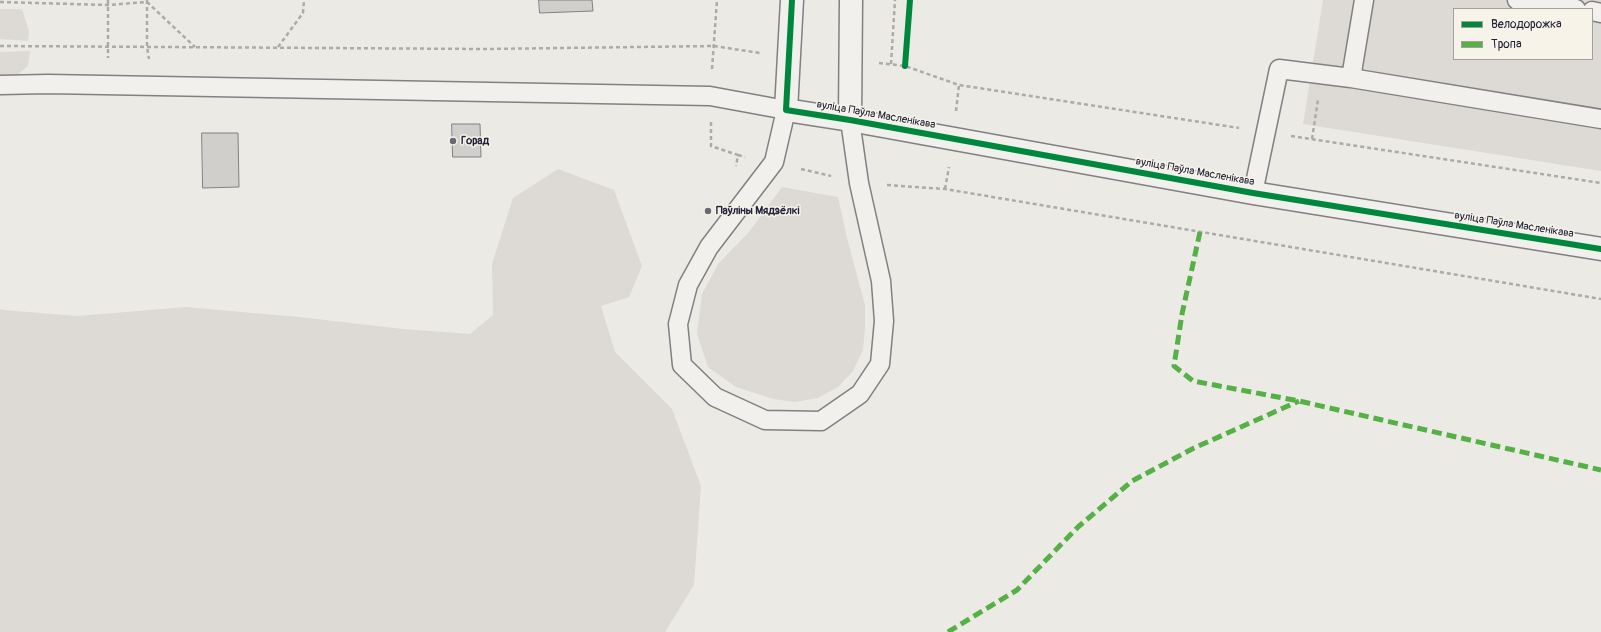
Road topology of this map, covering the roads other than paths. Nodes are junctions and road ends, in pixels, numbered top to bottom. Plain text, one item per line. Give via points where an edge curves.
1 (792, 0) edge
2 (851, 0) edge
3 (1364, 0) edge
4 (1517, 0) edge
5 (1569, 8) edge
6 (1351, 78) junction
7 (0, 85) edge
8 (786, 110) junction
9 (1601, 119) edge
10 (850, 120) junction
11 (1253, 193) junction
12 (1601, 249) edge

1 - 8 street
2 - 10 street
3 - 6 lane
4 - 5 lane
6 - 9 lane
6 - 11 lane via 1279,69
7 - 8 lane via 710,96
8 - 10 street, вуліца Паўла Масленікава
8 - 10 lane via 774,162 709,247 688,285 678,324 682,365 715,397 765,420 821,421 860,394 880,364 884,321 881,281 858,183
10 - 11 street, вуліца Паўла Масленікава
11 - 12 street, вуліца Паўла Масленікава

